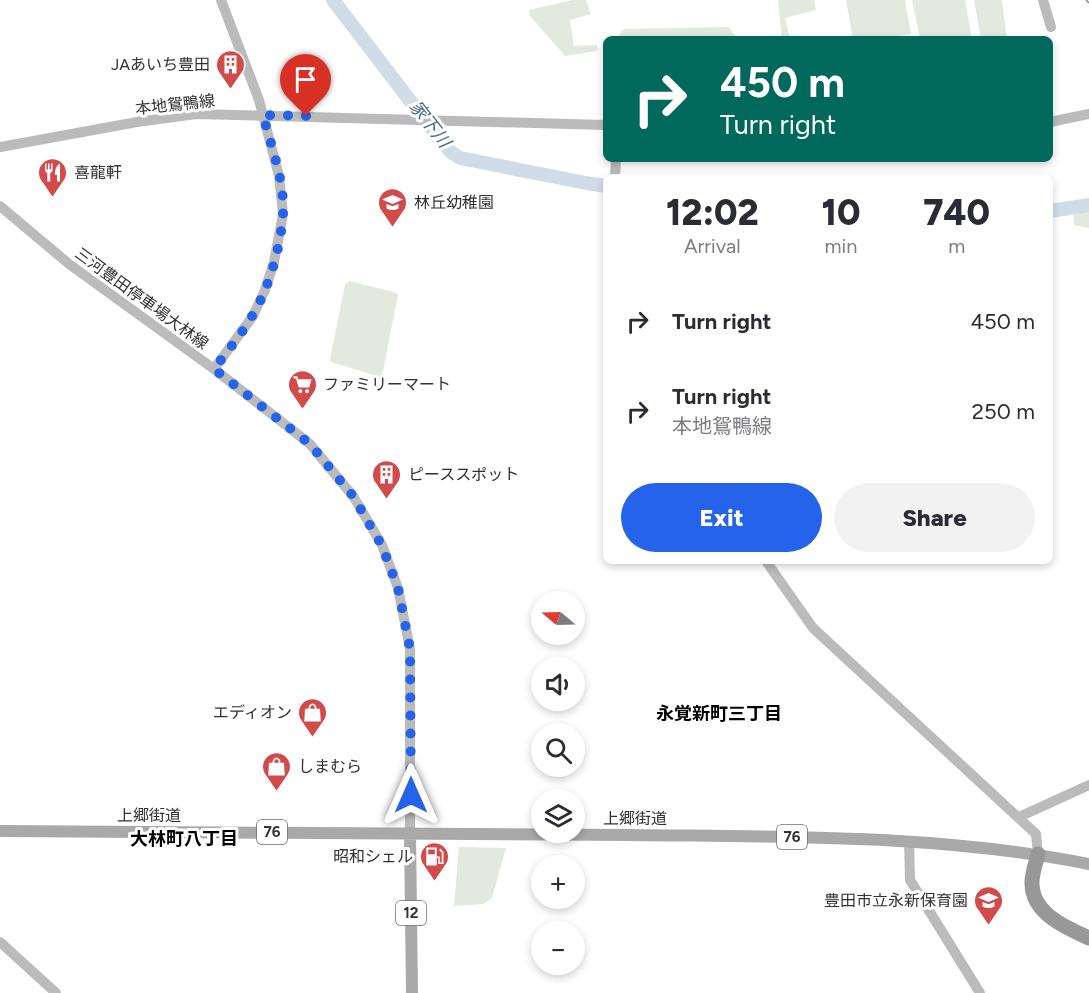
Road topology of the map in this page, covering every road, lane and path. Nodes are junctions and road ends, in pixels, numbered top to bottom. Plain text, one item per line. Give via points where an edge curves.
1 (220, 0) edge
2 (1043, 0) edge
3 (1051, 27) dead end
4 (1089, 114) edge
5 (263, 115) junction
6 (1053, 121) edge
7 (603, 125) edge
8 (0, 147) edge
9 (0, 206) edge
10 (214, 369) junction
11 (768, 564) edge
12 (1089, 785) edge
13 (1019, 818) junction
14 (0, 831) edge
15 (410, 833) junction
16 (909, 841) junction
17 (1038, 854) junction
18 (1089, 864) edge
19 (1089, 928) edge
20 (1089, 938) edge
21 (0, 942) edge
22 (56, 993) edge
23 (411, 993) edge
24 (980, 993) edge

1 - 5 main road
2 - 3 main road
4 - 6 main road
5 - 7 main road, 本地鴛鴨線
5 - 8 main road, 本地鴛鴨線 via 196,114
5 - 10 main road via 279,176 283,214 274,262 253,316
9 - 10 main road, 三河豊田停車場大林線 via 69,264
10 - 15 main road, 三河豊田停車場大林線 via 310,444 353,496 382,546 398,588 410,649
11 - 13 main road via 813,628
12 - 13 main road
13 - 17 main road via 1036,834
14 - 15 main road, 上郷街道 / 76
15 - 16 main road, 上郷街道 / 76
15 - 23 main road, 12
16 - 17 main road, 上郷街道 / 76
16 - 24 main road via 910,880
17 - 18 main road, 上郷街道 / 76
17 - 19 highway via 1048,901 1059,912
17 - 20 highway via 1032,886 1039,904 1056,921
21 - 22 main road

